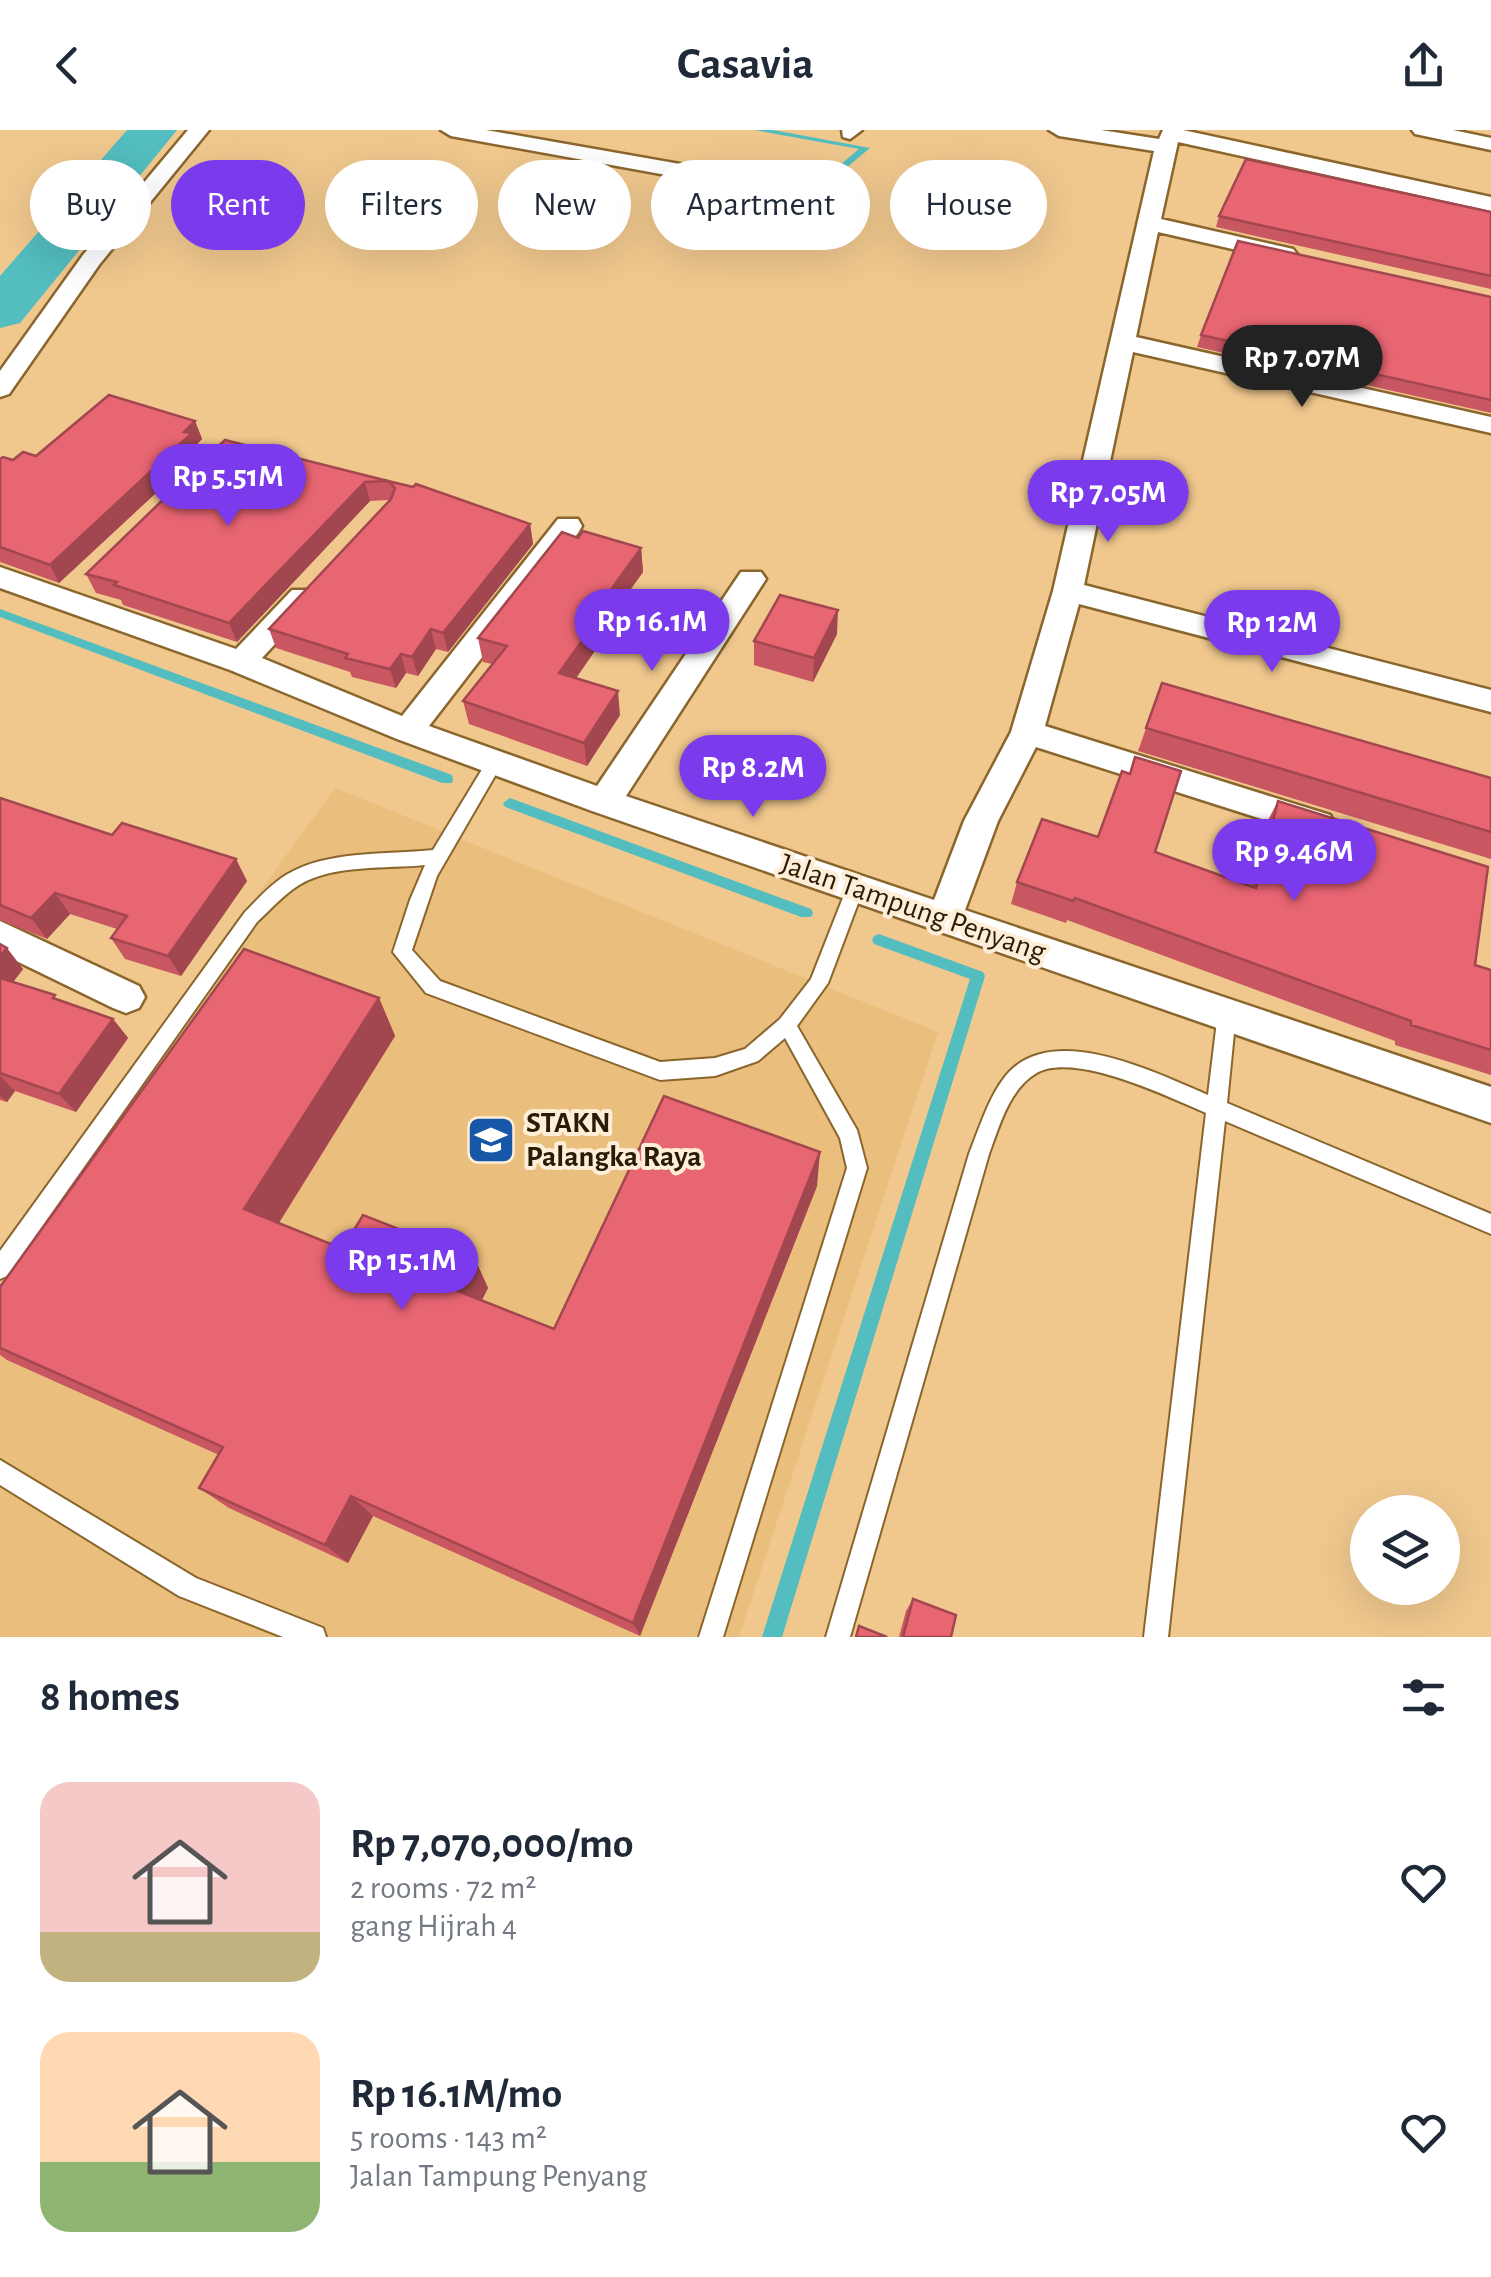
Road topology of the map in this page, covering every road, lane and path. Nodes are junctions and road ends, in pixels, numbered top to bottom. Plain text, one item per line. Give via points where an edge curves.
1 (199, 130) edge
2 (451, 130) edge
3 (1060, 130) edge
4 (1422, 130) edge
5 (1170, 137) edge
6 (1491, 144) edge
7 (651, 166) edge
8 (1491, 204) edge
9 (1151, 224) junction
10 (1302, 258) edge
11 (1124, 342) junction
12 (0, 389) edge
13 (1491, 425) edge
14 (568, 526) dead end
15 (93, 573) edge
16 (0, 577) edge
17 (319, 579) edge
18 (751, 580) dead end
19 (1068, 591) junction
20 (66, 600) junction
21 (241, 662) junction
22 (1491, 702) edge
23 (408, 732) junction
24 (1027, 732) junction
25 (495, 762) junction
26 (604, 802) junction
27 (1345, 832) edge
28 (434, 857) junction
29 (854, 890) junction
30 (944, 919) junction
31 (0, 936) edge
32 (126, 997) dead end
33 (1227, 1013) junction
34 (787, 1025) junction
35 (1491, 1105) edge
36 (1216, 1110) junction
37 (1491, 1224) edge
38 (0, 1269) edge
39 (0, 1472) edge
40 (314, 1637) edge
41 (711, 1637) edge
42 (838, 1637) edge
43 (1156, 1637) edge

1 - 12 street via 91,260
2 - 7 street
3 - 5 street
4 - 6 street
5 - 8 street
5 - 9 street
9 - 10 street
9 - 11 street
11 - 13 street
11 - 19 street
14 - 23 street
15 - 20 street
16 - 20 street, Jalan Tampung Penyang
17 - 21 street
18 - 26 street
19 - 22 street
19 - 24 street
20 - 21 street, Jalan Tampung Penyang
21 - 23 street, Jalan Tampung Penyang
23 - 25 street, Jalan Tampung Penyang
24 - 27 street
24 - 30 street via 981,821
25 - 26 street, Jalan Tampung Penyang
25 - 28 lane
26 - 29 street, Jalan Tampung Penyang
28 - 34 lane via 402,952 433,987 660,1071 715,1067 751,1055
28 - 38 lane via 337,868 300,876 282,888 251,918
29 - 30 street, Jalan Tampung Penyang
29 - 34 lane via 819,983
30 - 33 street, Jalan Tampung Penyang
31 - 32 street
33 - 35 street, Jalan Tampung Penyang
33 - 36 lane
34 - 41 lane via 850,1136 857,1168
36 - 37 lane
36 - 42 lane via 1130,1072 1052,1058 1021,1070 999,1099
36 - 43 lane
39 - 40 lane via 188,1587

